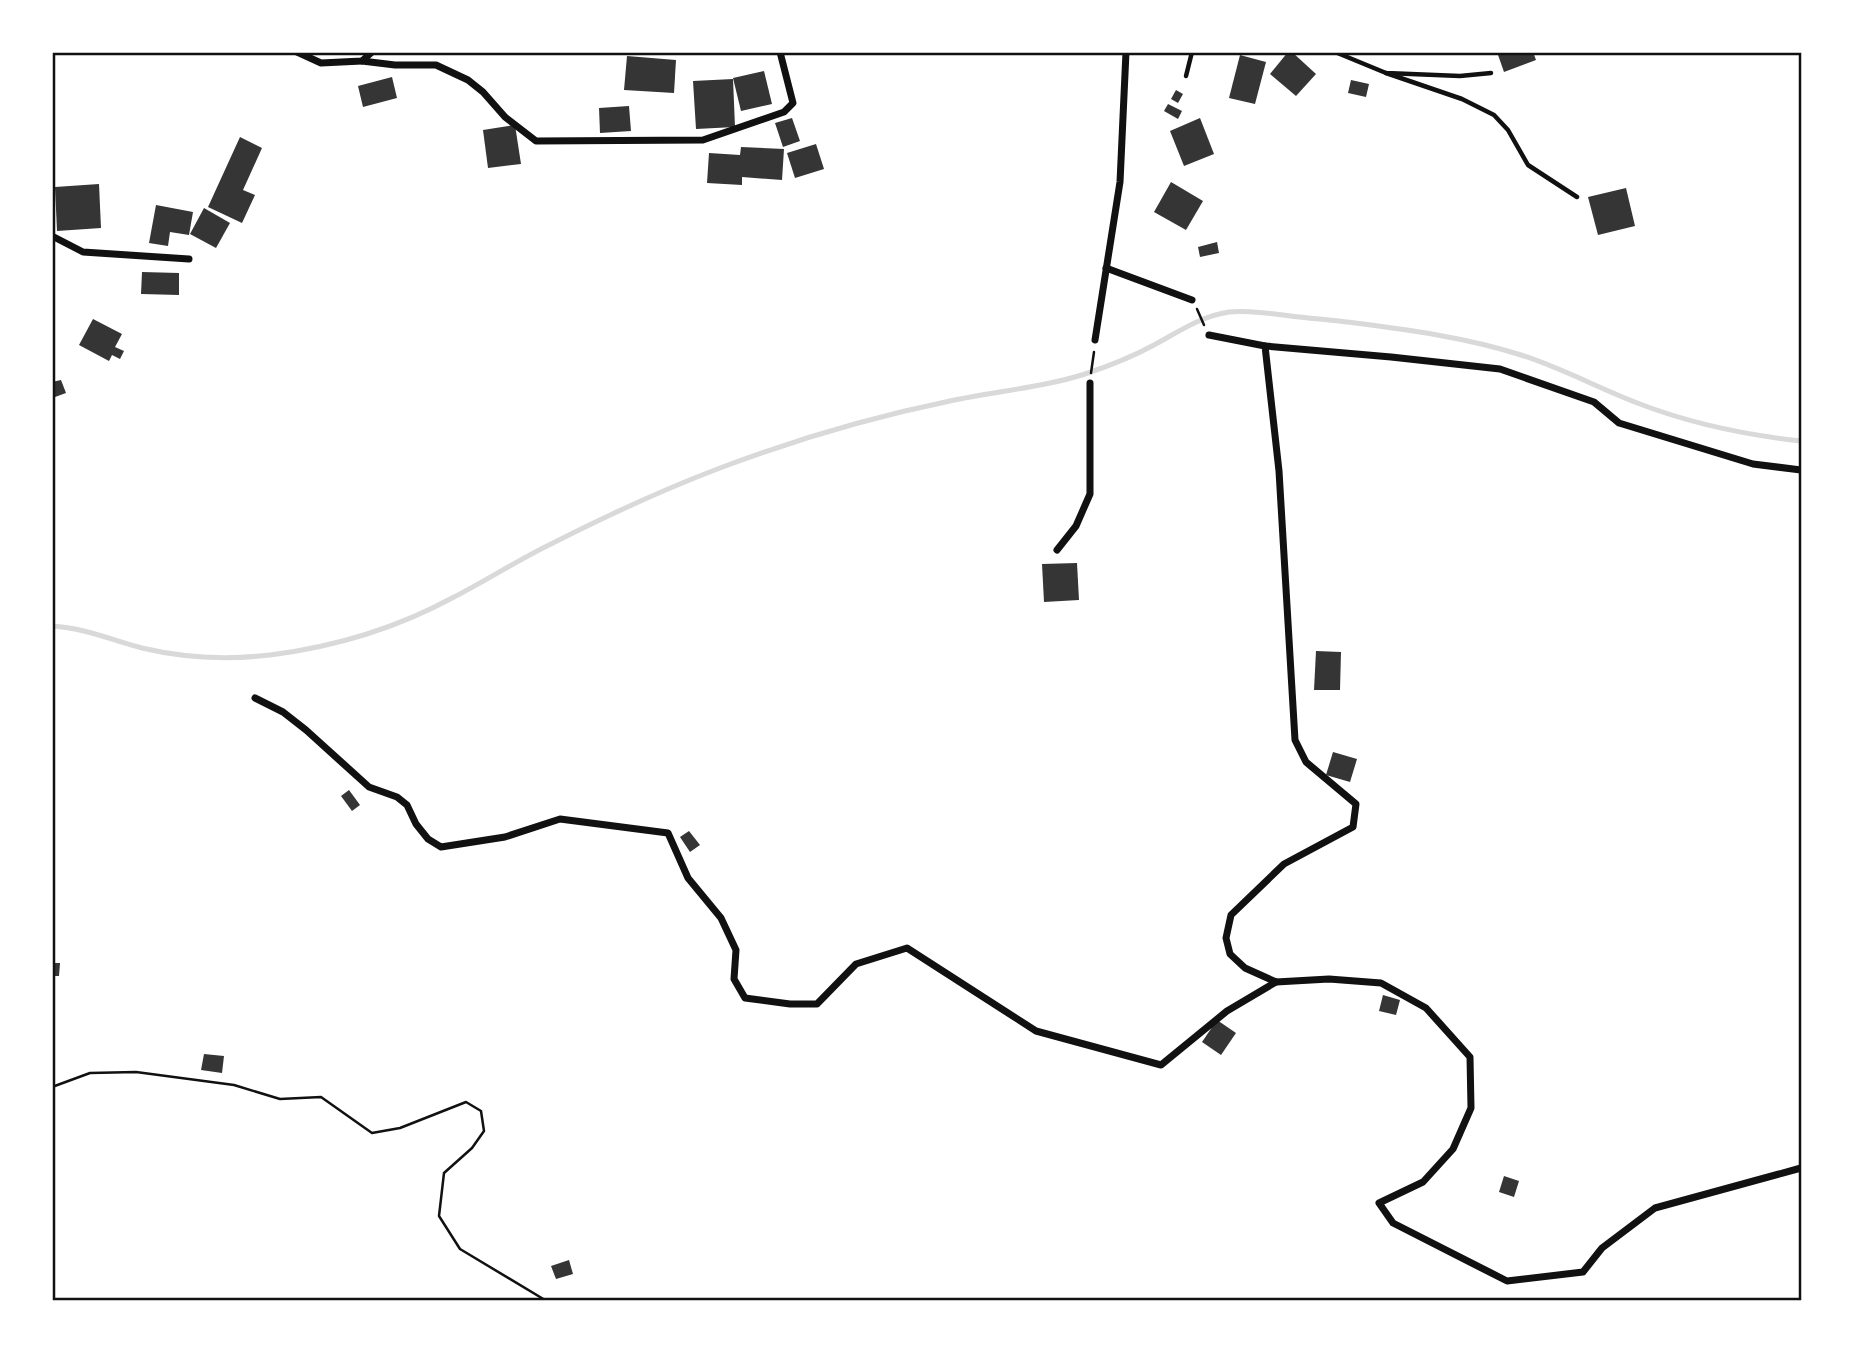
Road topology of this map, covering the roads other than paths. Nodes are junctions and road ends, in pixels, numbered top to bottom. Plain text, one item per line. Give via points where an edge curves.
1 (297, 52) edge
2 (372, 52) edge
3 (780, 52) edge
4 (1126, 52) edge
5 (1192, 52) edge
6 (1335, 52) edge
7 (362, 61) junction
8 (1386, 73) junction
9 (1491, 74) dead end
10 (1186, 76) dead end
11 (1577, 197) dead end
12 (52, 236) edge
13 (189, 258) dead end
14 (1106, 268) junction
15 (1192, 300) road end
16 (1209, 335) road end
17 (1095, 340) road end
18 (1265, 346) junction
19 (1090, 383) road end
20 (1801, 470) edge
21 (1057, 550) dead end
22 (255, 698) dead end
23 (1276, 982) junction
24 (1801, 1168) edge

1 - 7 street via 321,63
2 - 7 street
3 - 7 street via 793,103 784,112 703,141 536,141 468,80 436,65
4 - 14 street via 1120,182
5 - 10 lane
6 - 8 lane
8 - 9 lane
8 - 11 lane via 1494,115 1528,165
12 - 13 street via 83,253
14 - 15 street
14 - 17 street
16 - 18 street
18 - 20 street via 1500,369 1594,402 1619,423 1753,464
18 - 23 street via 1279,471 1295,740 1306,762 1356,804 1353,827 1284,864 1231,915 1226,938 1230,954 1245,968
19 - 21 street via 1090,494 1076,526
22 - 23 street via 283,712 369,787 407,805 416,824 441,848 505,837 560,819 668,833 688,878 721,918 736,950 734,979 745,998 817,1004 856,964 907,948 1036,1031 1161,1065 1227,1012
23 - 24 street via 1329,979 1381,983 1426,1008 1470,1058 1471,1108 1453,1150 1423,1182 1379,1203 1393,1223 1507,1281 1583,1272 1602,1248 1655,1208

